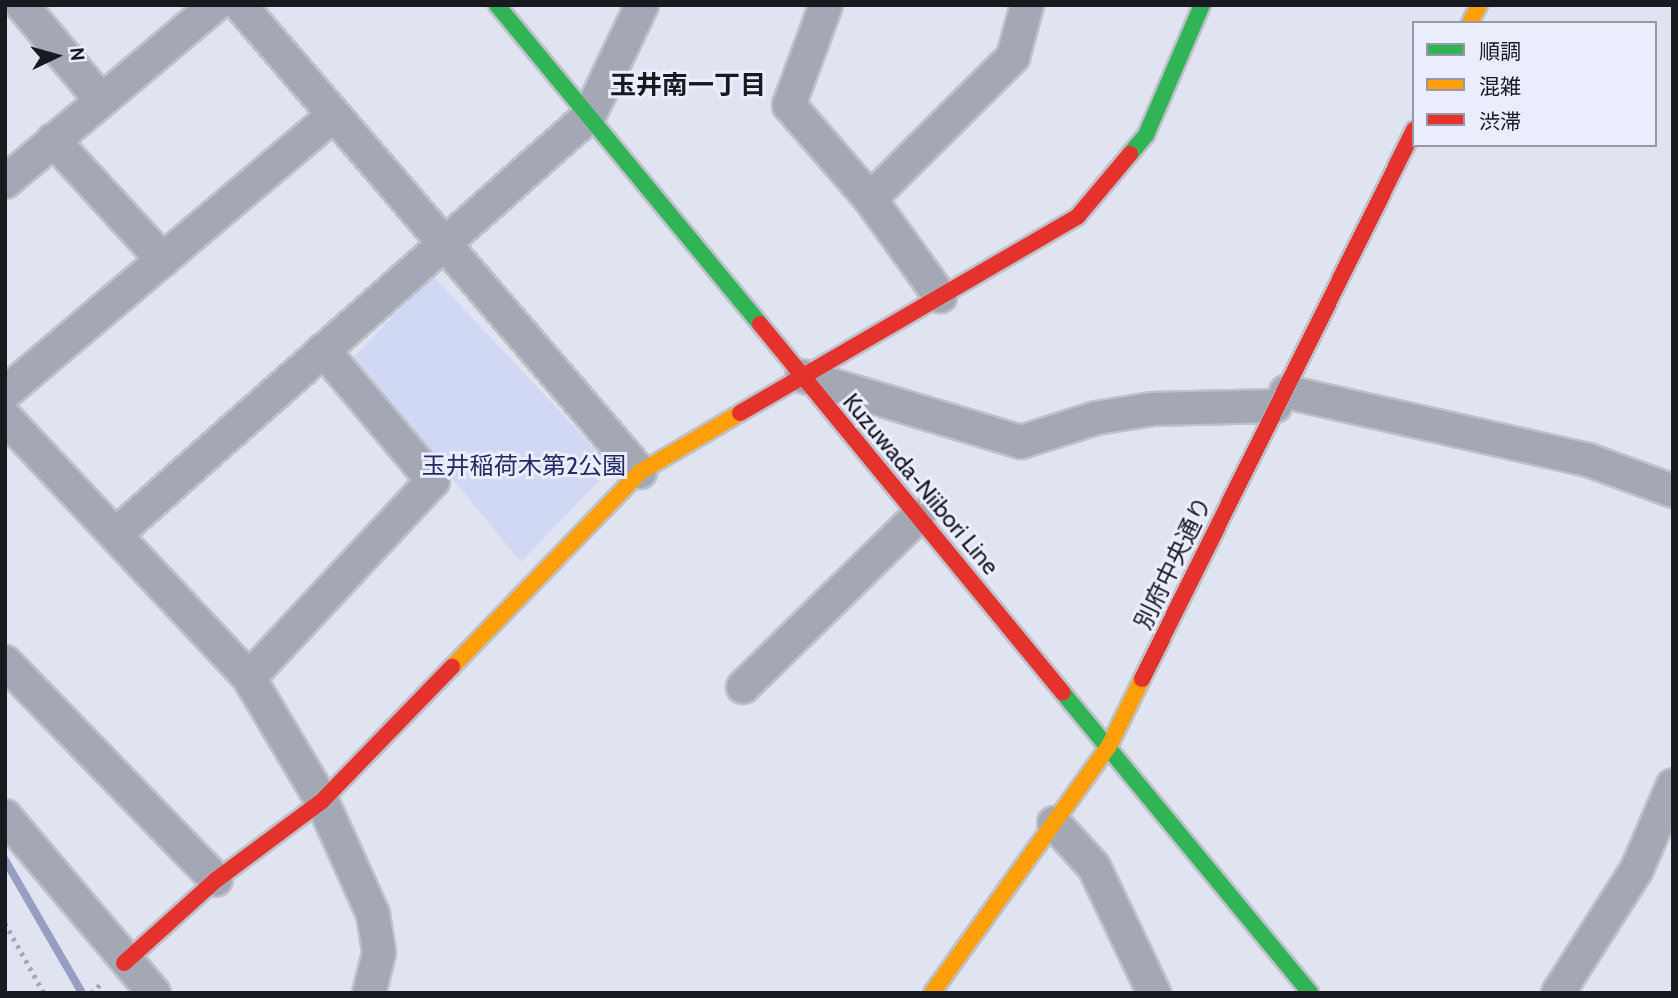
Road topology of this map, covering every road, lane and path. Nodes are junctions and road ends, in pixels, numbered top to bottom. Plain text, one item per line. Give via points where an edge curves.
1 (22, 5) edge
2 (215, 5) edge
3 (240, 5) edge
4 (497, 5) edge
5 (642, 5) edge
6 (826, 5) edge
7 (1027, 5) edge
8 (1202, 5) edge
9 (1479, 5) edge
10 (1471, 21) edge
11 (100, 99) junction
12 (333, 116) junction
13 (589, 116) junction
14 (1412, 134) edge
15 (53, 140) junction
16 (5, 182) edge
17 (870, 199) junction
18 (442, 244) junction
19 (163, 260) junction
20 (940, 296) junction
21 (323, 350) junction
22 (802, 376) junction
23 (5, 393) edge
24 (1281, 399) junction
25 (5, 417) edge
26 (640, 471) junction
27 (1673, 491) edge
28 (918, 516) junction
29 (116, 534) junction
30 (5, 662) edge
31 (249, 678) junction
32 (743, 687) dead end
33 (1109, 746) junction
34 (1673, 785) edge
35 (322, 801) junction
36 (5, 816) edge
37 (1054, 823) junction
38 (216, 880) junction
39 (5, 923) edge
40 (124, 963) junction
41 (44, 993) edge
42 (154, 993) edge
43 (369, 993) edge
44 (932, 993) edge
45 (1154, 993) edge
46 (1310, 993) edge
47 (1558, 993) edge

1 - 11 street
2 - 11 street
3 - 12 street
4 - 13 street, Kuzuwada-Niibori Line
5 - 13 street
6 - 17 street via 789,105
7 - 17 street via 1013,57
8 - 20 street via 1146,135 1078,216
9 - 10 street
11 - 15 street
12 - 18 street
12 - 19 street
13 - 18 street
13 - 22 street, Kuzuwada-Niibori Line
14 - 24 street, 別府中央通り via 1316,317
15 - 16 street
15 - 19 street
17 - 20 street
18 - 21 street
18 - 26 street
19 - 23 street
20 - 22 street
21 - 29 street
21 - 31 street via 433,481
22 - 24 street via 1021,442 1096,418
22 - 26 street
22 - 28 street, Kuzuwada-Niibori Line
24 - 27 street via 1588,460
24 - 33 street, 別府中央通り
25 - 29 street
26 - 35 street
28 - 32 street
28 - 33 street, Kuzuwada-Niibori Line
29 - 31 street
30 - 38 street
31 - 35 street
33 - 37 street, 別府中央通り
33 - 46 street, Kuzuwada-Niibori Line
34 - 47 street via 1637,869
35 - 38 street
35 - 43 street via 373,914 379,953
36 - 40 street
37 - 44 street, 別府中央通り
37 - 45 street via 1094,867
38 - 40 street
39 - 41 path
40 - 42 street

